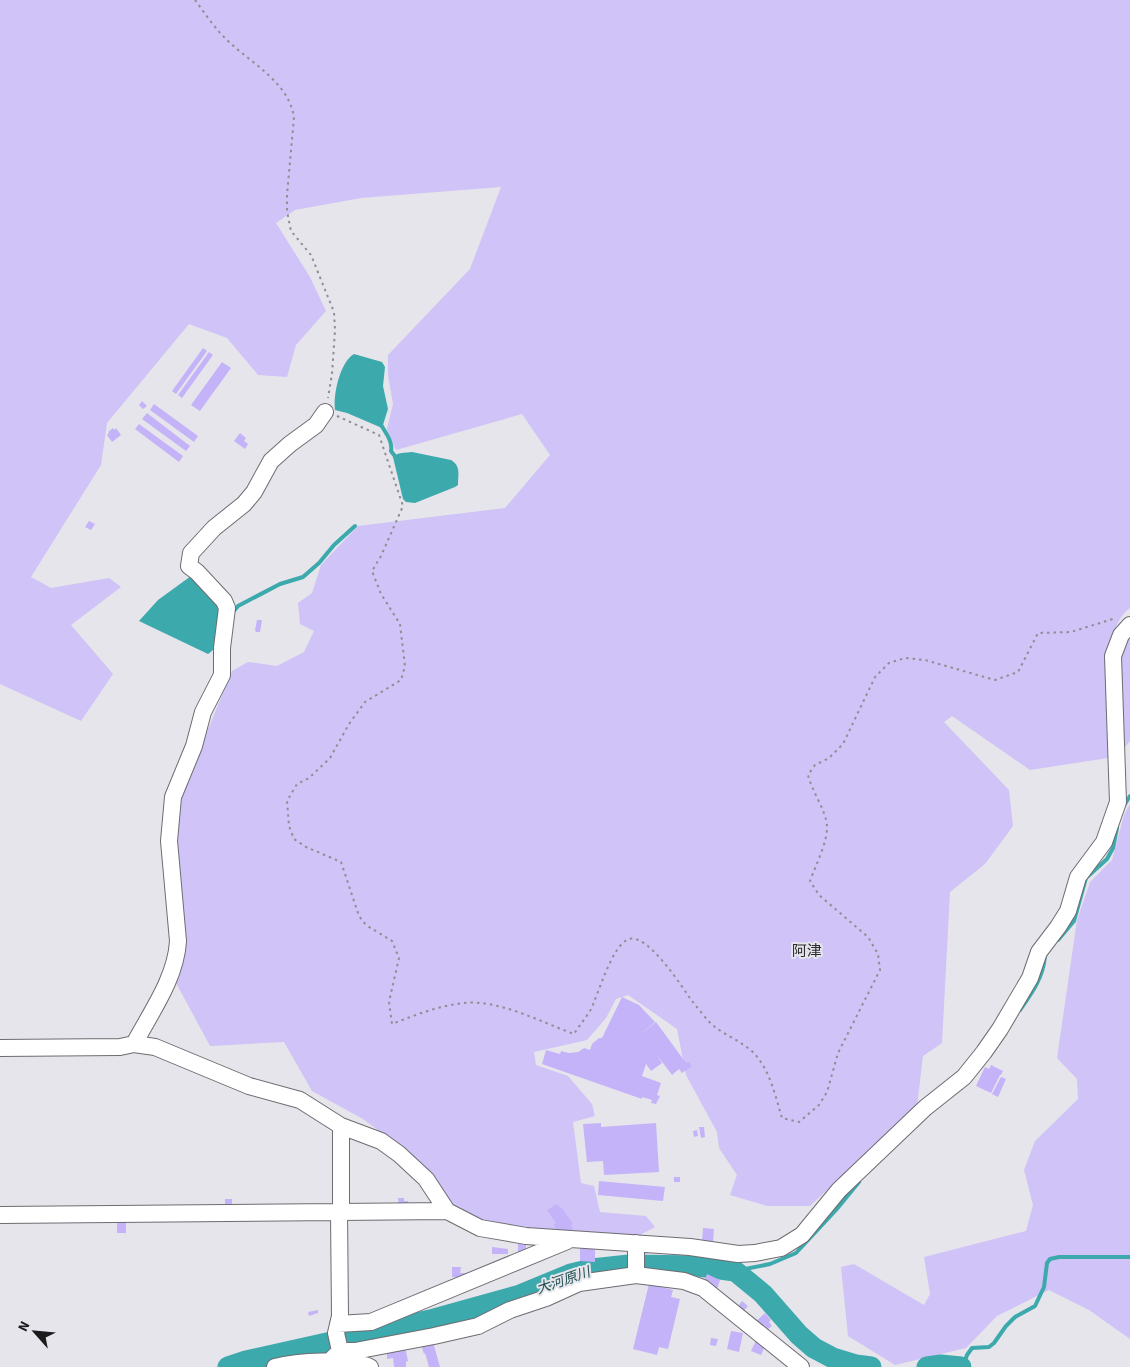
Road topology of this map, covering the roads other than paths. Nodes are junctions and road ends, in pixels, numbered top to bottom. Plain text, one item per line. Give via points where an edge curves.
1 (329, 414) road end
2 (1123, 622) edge
3 (134, 1044) junction
4 (0, 1048) edge
5 (341, 1126) junction
6 (447, 1211) junction
7 (339, 1212) junction
8 (0, 1216) edge
9 (572, 1239) junction
10 (636, 1261) junction
11 (337, 1329) junction
12 (334, 1357) junction
13 (274, 1367) edge
14 (370, 1367) edge
15 (801, 1367) edge

1 - 3 street via 272,461 244,504 214,528 191,554 189,566 227,608 222,675 203,712 194,746 173,797 169,841 177,956
2 - 10 street via 1113,656 1118,802 1110,828 1104,842 1078,877 1068,911 1042,947 1030,978 984,1052 964,1077 925,1108 839,1190 802,1235 792,1242 768,1252 738,1254 690,1246
3 - 4 street via 120,1047
3 - 5 street via 154,1047 248,1086 300,1100
5 - 6 street via 381,1141 399,1154 426,1179
5 - 7 street
6 - 7 street
6 - 9 street via 480,1228
7 - 8 street
7 - 11 street via 340,1316
9 - 10 street
9 - 11 street via 372,1322
10 - 12 street via 510,1310 478,1326
10 - 15 street via 703,1288
11 - 12 street
12 - 13 street
12 - 14 street

